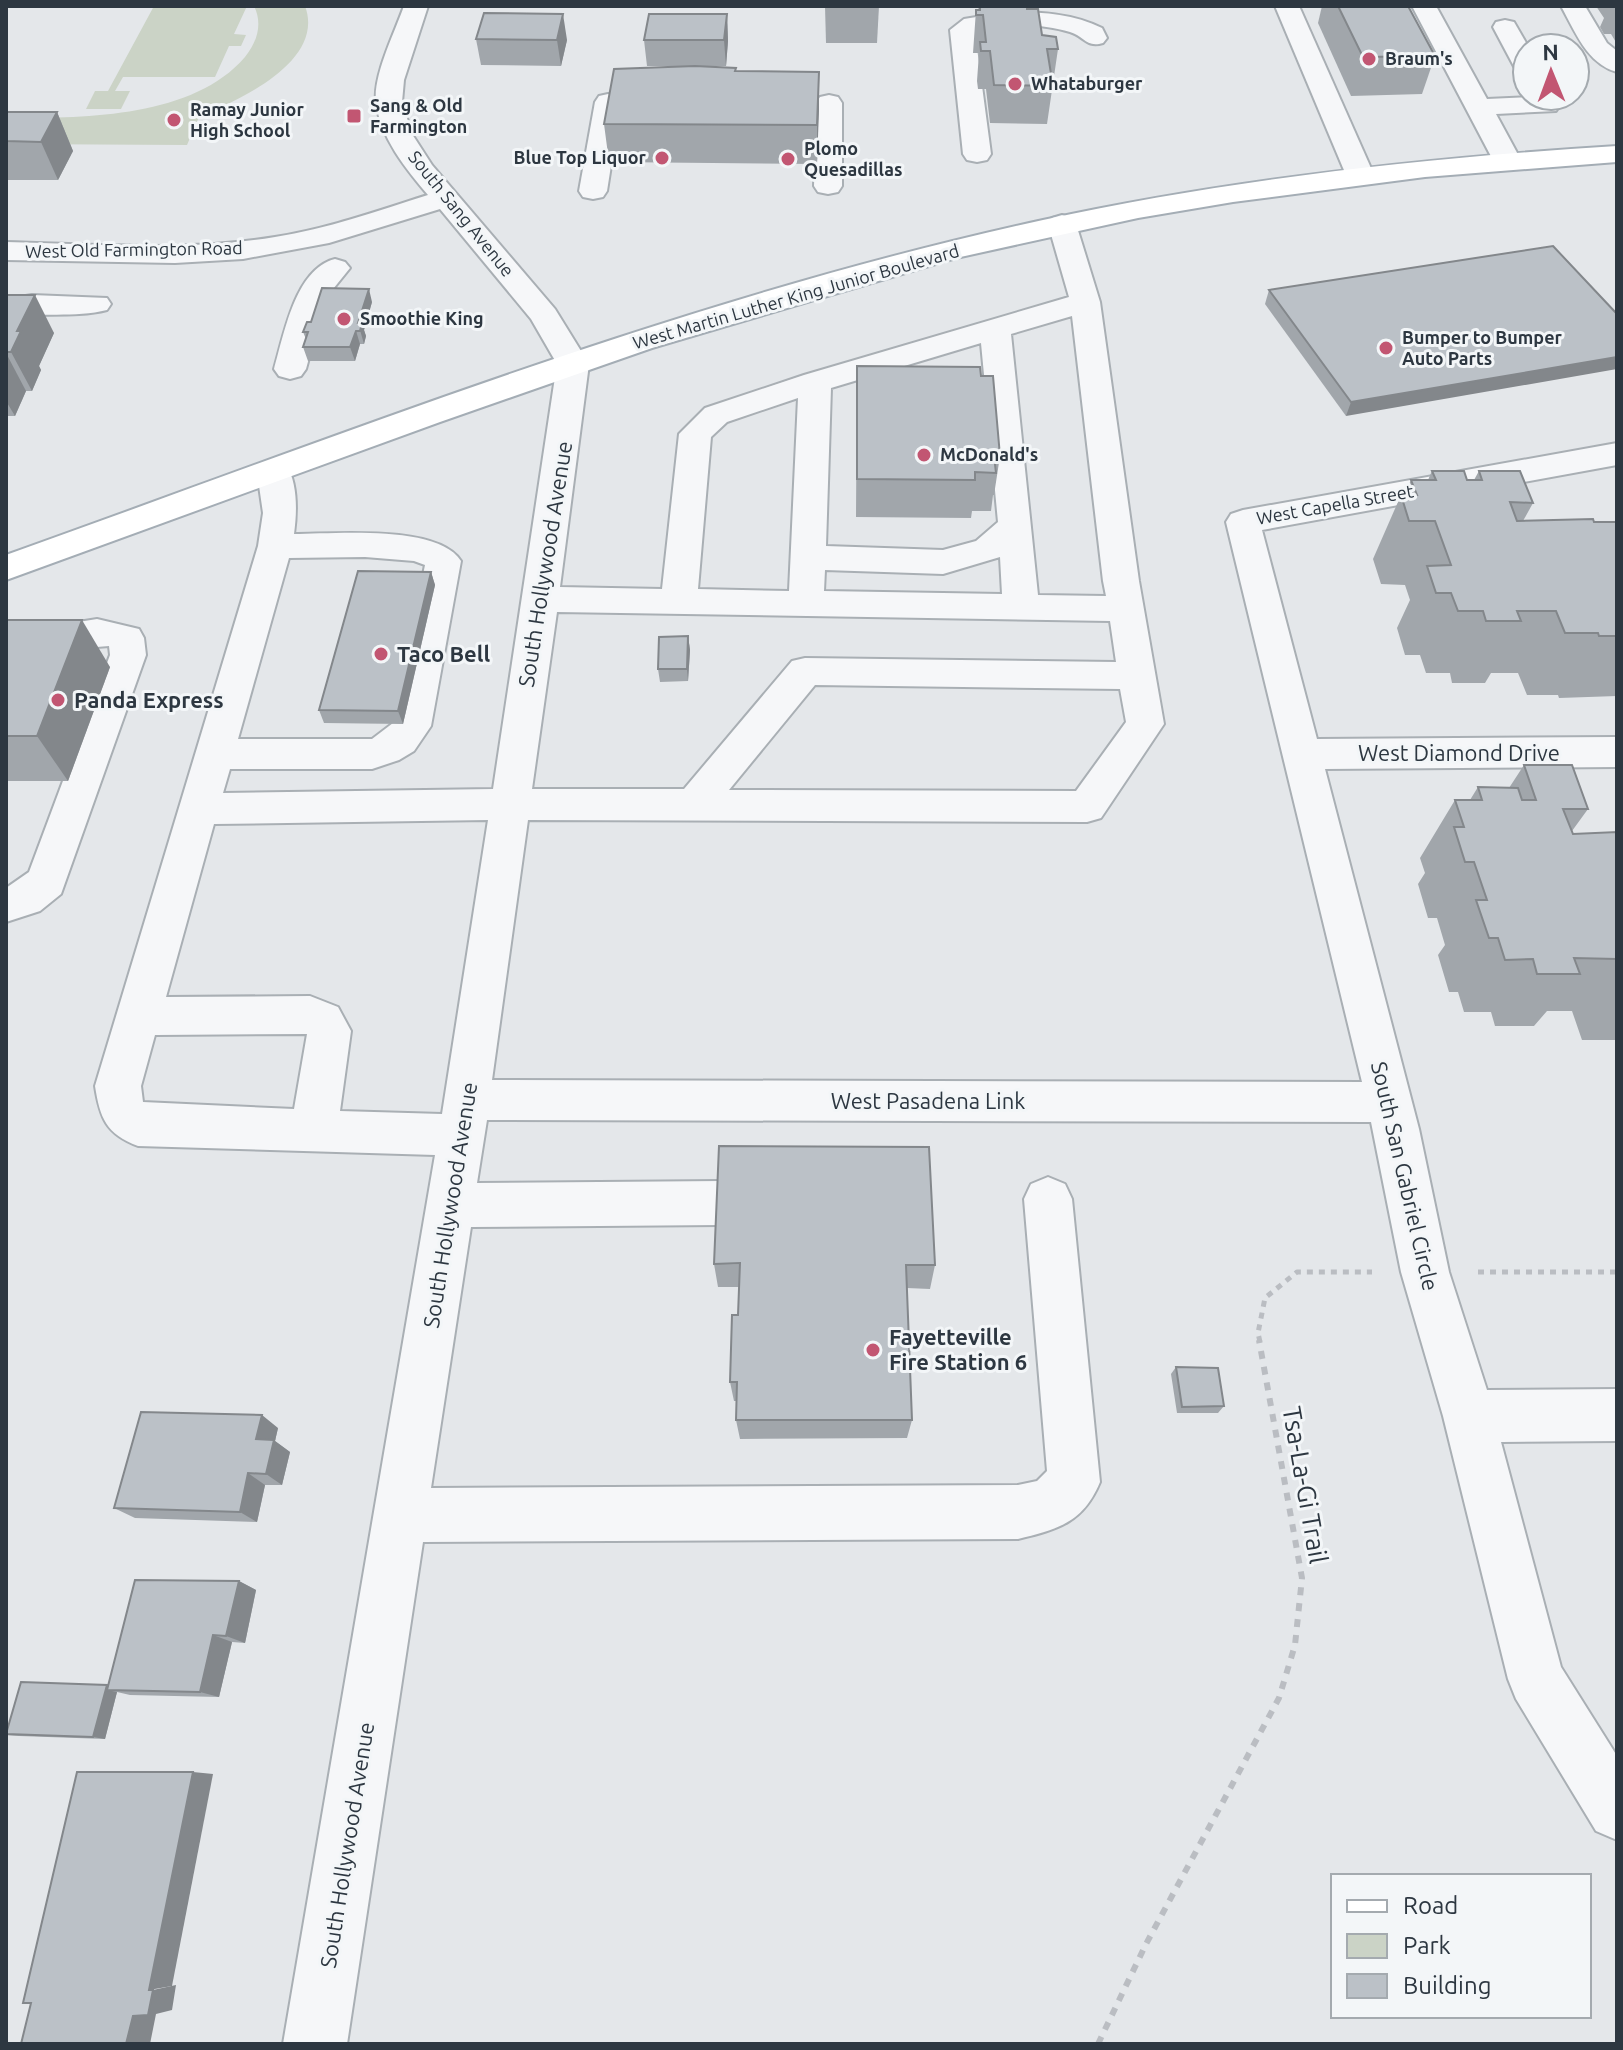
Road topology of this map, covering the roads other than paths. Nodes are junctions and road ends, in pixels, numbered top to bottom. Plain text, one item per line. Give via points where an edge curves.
1 (416, 6) edge
2 (1287, 6) edge
3 (1424, 6) edge
4 (1573, 6) edge
5 (1505, 27) dead end
6 (1094, 38) dead end
7 (1511, 38) edge
8 (1617, 64) edge
9 (608, 102) edge
10 (829, 103) dead end
11 (1511, 106) edge
12 (1478, 107) junction
13 (977, 154) dead end
14 (1617, 154) edge
15 (1508, 162) junction
16 (1360, 175) junction
17 (828, 186) dead end
18 (593, 191) dead end
19 (446, 198) junction
20 (1062, 224) junction
21 (6, 251) edge
22 (335, 268) dead end
23 (1085, 302) junction
24 (96, 304) dead end
25 (6, 308) edge
26 (995, 328) junction
27 (573, 364) junction
28 (290, 369) dead end
29 (815, 382) junction
30 (1617, 454) edge
31 (274, 472) junction
32 (1243, 522) joint
33 (1016, 526) junction
34 (275, 546) junction
35 (808, 557) junction
36 (6, 568) edge
37 (539, 599) junction
38 (679, 602) junction
39 (806, 604) junction
40 (1021, 605) junction
41 (1126, 609) junction
42 (6, 660) edge
43 (1137, 676) junction
44 (1617, 752) edge
45 (214, 754) junction
46 (1301, 754) junction
47 (509, 804) junction
48 (694, 805) junction
49 (199, 809) junction
50 (6, 905) edge
51 (138, 1016) junction
52 (1389, 1102) junction
53 (464, 1117) junction
54 (314, 1131) junction
55 (1048, 1199) dead end
56 (721, 1203) edge
57 (450, 1205) junction
58 (1617, 1415) edge
59 (1469, 1416) junction
60 (401, 1515) junction
61 (1617, 1810) edge
62 (315, 2044) edge

1 - 19 street, South Sang Avenue via 392,76 389,102 399,134
2 - 16 street
3 - 12 street
4 - 8 street via 1597,48
5 - 7 street
6 - 13 street via 1083,25 1067,21 983,21 962,30
9 - 18 street
10 - 17 street
11 - 12 street
12 - 15 street
14 - 15 main road, West Martin Luther King Junior Boulevard
15 - 16 main road, West Martin Luther King Junior Boulevard
16 - 20 main road, West Martin Luther King Junior Boulevard via 1188,199
19 - 21 street, West Old Farmington Road via 273,247 194,253
19 - 27 street, South Sang Avenue via 544,315
20 - 23 street
20 - 27 main road, West Martin Luther King Junior Boulevard via 857,275
22 - 28 street via 310,297
23 - 26 street
23 - 41 street
24 - 25 street
26 - 29 street
26 - 33 street
27 - 31 main road, West Martin Luther King Junior Boulevard
27 - 37 street, South Hollywood Avenue
29 - 35 street
29 - 38 street via 716,415 695,434
30 - 32 street, West Capella Street
31 - 34 street, West Pasadena Link via 280,513
31 - 36 main road, West Martin Luther King Junior Boulevard
32 - 46 street, South San Gabriel Circle
33 - 35 street via 988,549 943,562
33 - 40 street
34 - 45 street, West Pasadena Link
34 - 45 street via 409,547 443,561 412,726 404,740 372,754
35 - 39 street
37 - 38 street
37 - 47 street, South Hollywood Avenue
38 - 39 street
39 - 40 street
40 - 41 street
41 - 43 street
42 - 50 street via 85,633 111,630 126,638 128,655 46,882 25,899
43 - 48 street via 805,671
43 - 48 street via 1145,724 1087,807
44 - 46 street, West Diamond Drive
45 - 49 street, West Pasadena Link
46 - 52 street, South San Gabriel Circle
47 - 48 street
47 - 49 street
47 - 53 street, South Hollywood Avenue
49 - 51 street, West Pasadena Link
51 - 54 street, West Pasadena Link via 118,1086 122,1113 138,1125
51 - 54 street via 310,1015 322,1020 329,1031
52 - 53 street, West Pasadena Link
52 - 59 street, South San Gabriel Circle via 1425,1272
53 - 54 street, West Pasadena Link
53 - 57 street, South Hollywood Avenue
55 - 60 street via 1074,1482 1051,1504 1018,1512
56 - 57 street
57 - 60 street, South Hollywood Avenue
58 - 59 street
59 - 61 street, South San Gabriel Circle via 1536,1679
60 - 62 street, South Hollywood Avenue

